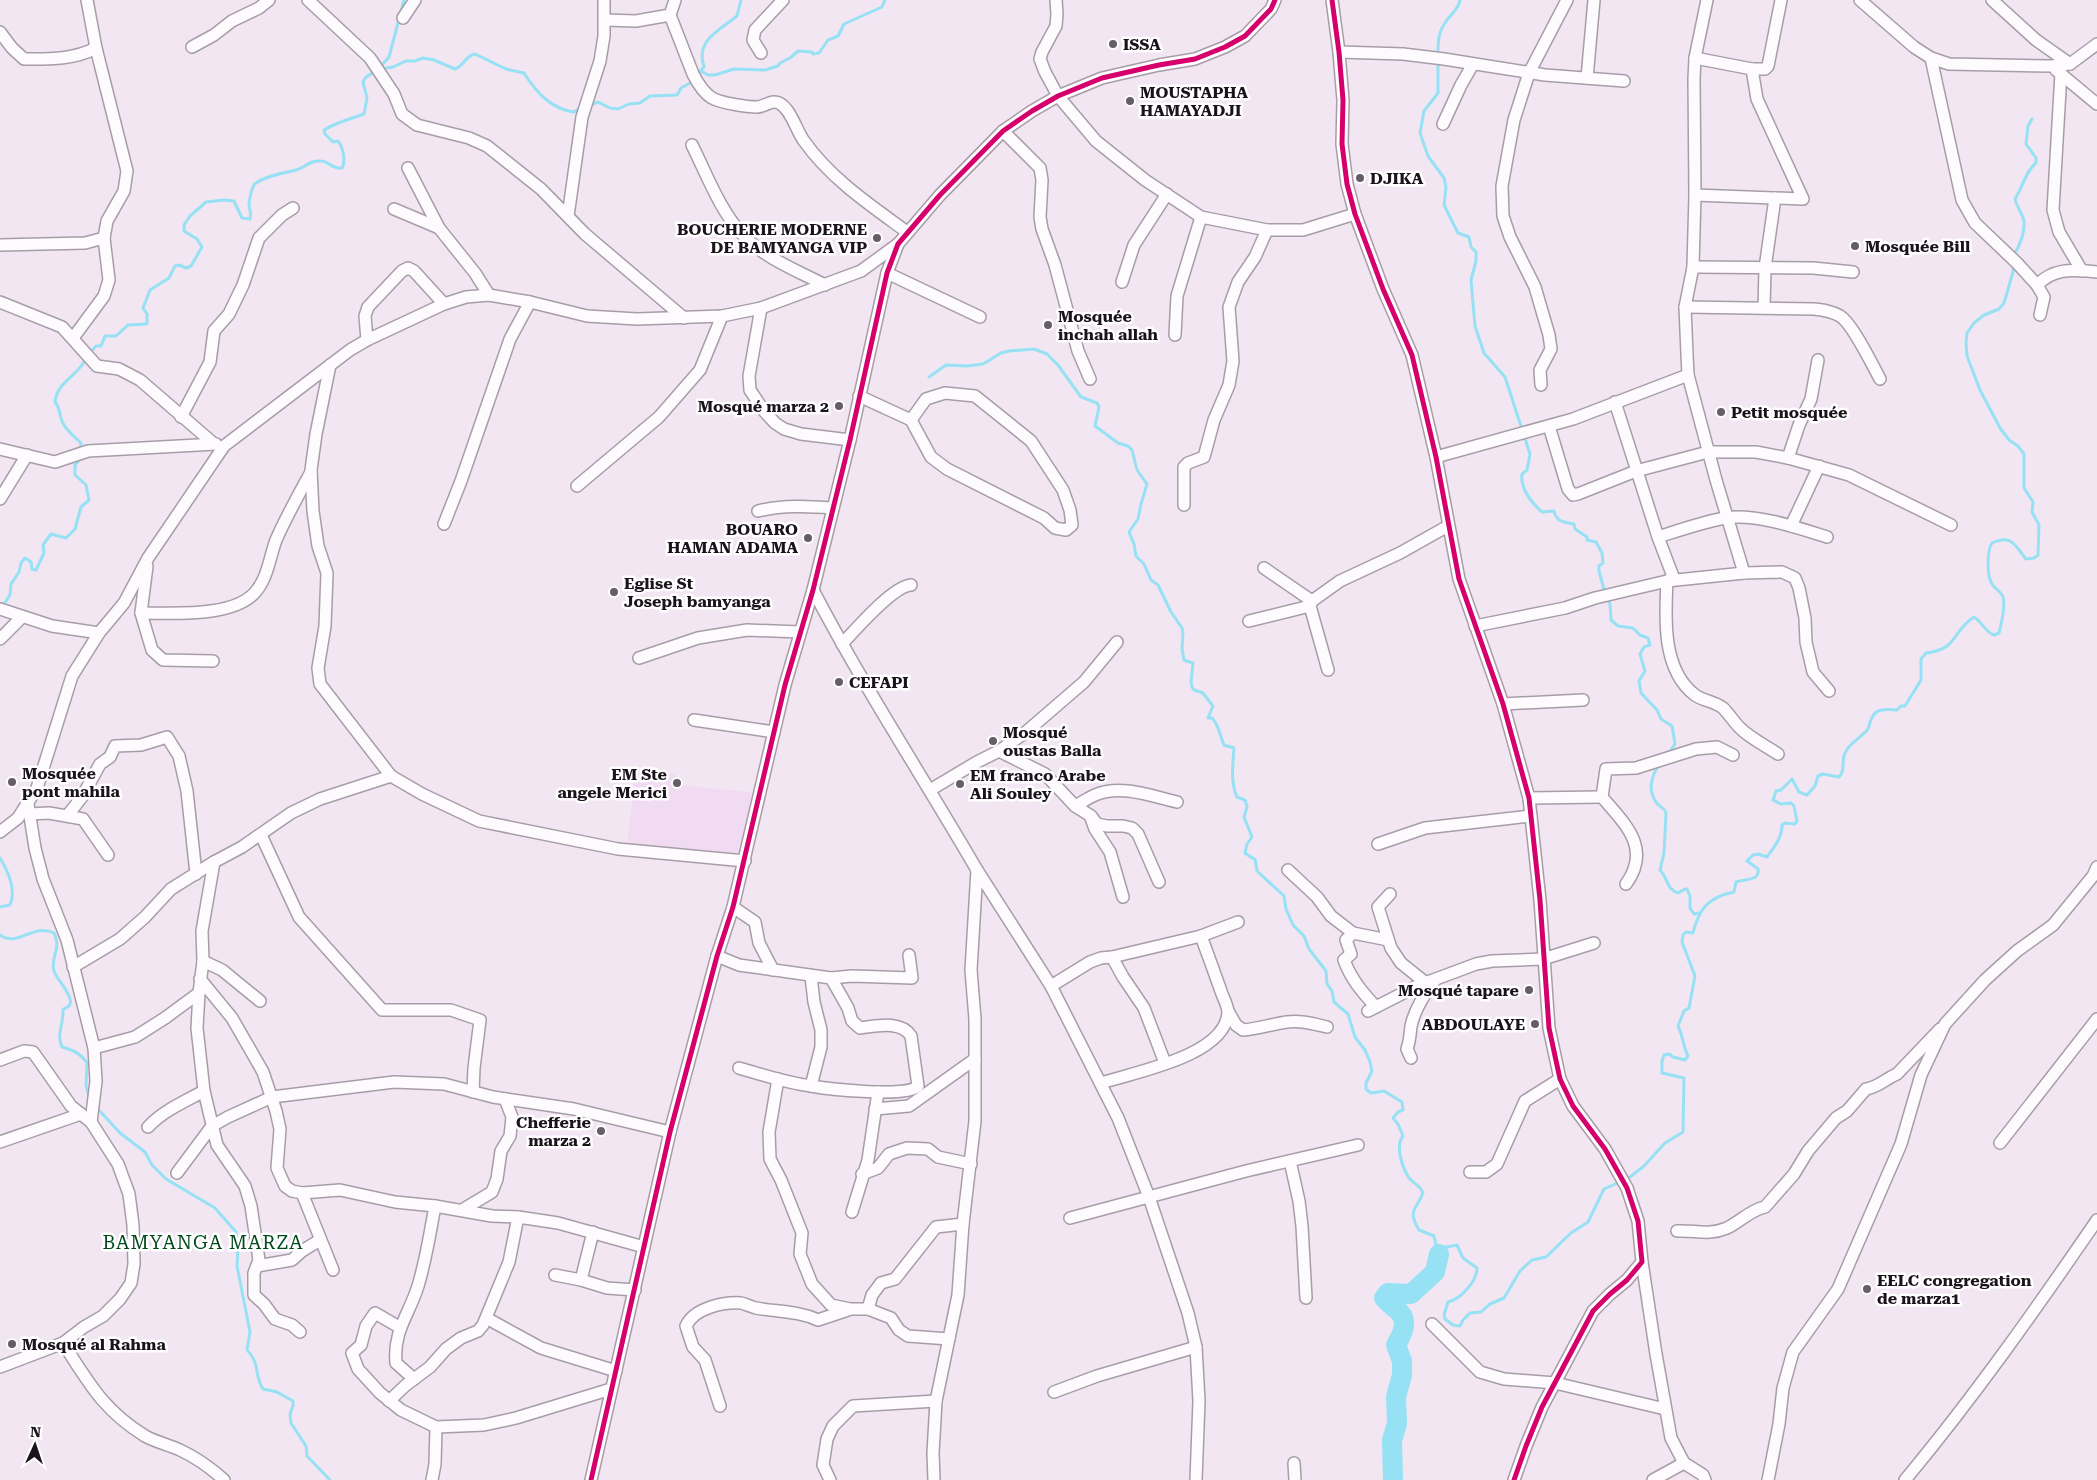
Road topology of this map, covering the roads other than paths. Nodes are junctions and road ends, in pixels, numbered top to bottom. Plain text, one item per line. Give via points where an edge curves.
1 (87, 0) edge
2 (269, 0) edge
3 (308, 0) edge
4 (415, 0) edge
5 (604, 0) edge
6 (675, 0) edge
7 (783, 0) edge
8 (1056, 0) edge
9 (1275, 0) edge
10 (1332, 0) edge
11 (1567, 0) edge
12 (1594, 0) edge
13 (1707, 0) edge
14 (1782, 0) edge
15 (1860, 0) edge
16 (1992, 0) edge
17 (670, 15) junction
18 (403, 18) dead end
19 (605, 20) junction
20 (0, 32) edge
21 (2097, 44) edge
22 (192, 47) dead end
23 (96, 48) junction
24 (1339, 52) junction
25 (761, 53) dead end
26 (1695, 58) junction
27 (1931, 58) junction
28 (1473, 64) junction
29 (2070, 64) junction
30 (2051, 66) junction
31 (1752, 69) junction
32 (1529, 73) junction
33 (2061, 74) junction
34 (1587, 78) junction
35 (1624, 81) dead end
36 (1058, 96) junction
37 (2097, 104) edge
38 (1443, 124) dead end
39 (1003, 131) junction
40 (692, 145) dead end
41 (408, 168) dead end
42 (1166, 194) junction
43 (1695, 196) junction
44 (1775, 198) junction
45 (293, 208) dead end
46 (394, 209) dead end
47 (1355, 214) junction
48 (568, 216) junction
49 (1201, 217) junction
50 (439, 228) junction
51 (1267, 230) junction
52 (907, 232) junction
53 (104, 238) junction
54 (898, 244) junction
55 (0, 245) edge
56 (1692, 267) junction
57 (1765, 268) junction
58 (2082, 271) junction
59 (1853, 272) dead end
60 (2097, 272) edge
61 (887, 274) junction
62 (1122, 282) dead end
63 (2036, 284) junction
64 (825, 285) junction
65 (490, 295) junction
66 (0, 302) edge
67 (530, 302) junction
68 (444, 304) junction
69 (1685, 307) junction
70 (761, 308) junction
71 (1764, 308) junction
72 (2040, 315) dead end
73 (722, 316) junction
74 (980, 317) dead end
75 (684, 318) junction
76 (1175, 335) dead end
77 (73, 338) junction
78 (367, 340) junction
79 (1818, 360) dead end
80 (330, 365) junction
81 (1688, 375) junction
82 (1090, 379) dead end
83 (1880, 379) dead end
84 (1541, 385) dead end
85 (859, 396) junction
86 (1615, 402) junction
87 (181, 416) junction
88 (911, 420) junction
89 (1544, 427) junction
90 (850, 440) junction
91 (218, 444) junction
92 (0, 449) edge
93 (1708, 452) junction
94 (27, 455) junction
95 (1436, 457) junction
96 (1788, 458) junction
97 (1819, 466) junction
98 (311, 470) junction
99 (1636, 471) junction
100 (577, 486) dead end
101 (0, 499) edge
102 (1184, 505) dead end
103 (833, 508) junction
104 (758, 511) dead end
105 (1727, 518) junction
106 (444, 524) dead end
107 (1448, 526) junction
108 (1791, 526) junction
109 (1951, 526) dead end
110 (1827, 536) dead end
111 (1658, 537) junction
112 (148, 558) junction
113 (1264, 568) dead end
114 (1744, 573) junction
115 (1670, 580) junction
116 (911, 585) dead end
117 (813, 590) junction
118 (1311, 604) junction
119 (2, 610) edge
120 (141, 613) junction
121 (22, 617) junction
122 (1249, 621) dead end
123 (1475, 626) junction
124 (800, 632) junction
125 (99, 633) junction
126 (0, 639) edge
127 (1117, 642) dead end
128 (842, 644) junction
129 (639, 658) dead end
130 (213, 660) dead end
131 (1328, 670) dead end
132 (1829, 691) dead end
133 (1584, 700) dead end
134 (1503, 704) junction
135 (694, 720) dead end
136 (774, 732) junction
137 (1000, 751) junction
138 (1778, 754) dead end
139 (1733, 755) dead end
140 (391, 776) junction
141 (930, 790) junction
142 (1602, 797) junction
143 (1529, 798) junction
144 (1177, 802) dead end
145 (1075, 806) junction
146 (29, 809) junction
147 (68, 816) junction
148 (1091, 816) junction
149 (1531, 816) junction
150 (0, 832) edge
151 (261, 835) junction
152 (1378, 844) dead end
153 (108, 855) dead end
154 (745, 861) junction
155 (214, 862) junction
156 (2097, 867) edge
157 (977, 870) junction
158 (1288, 870) dead end
159 (196, 874) junction
160 (1159, 882) dead end
161 (1626, 884) dead end
162 (1390, 894) dead end
163 (1122, 897) dead end
164 (733, 907) junction
165 (1238, 922) dead end
166 (1353, 933) junction
167 (1201, 936) junction
168 (1388, 940) junction
169 (1594, 943) dead end
170 (909, 955) dead end
171 (717, 956) junction
172 (1112, 957) junction
173 (1543, 959) junction
174 (203, 961) junction
175 (73, 968) junction
176 (773, 970) junction
177 (811, 976) junction
178 (831, 978) junction
179 (200, 979) junction
180 (1430, 981) junction
181 (1051, 986) junction
182 (199, 993) junction
183 (260, 1002) dead end
184 (1228, 1011) junction
185 (2097, 1019) edge
186 (1945, 1024) junction
187 (1327, 1028) dead end
188 (94, 1048) junction
189 (1411, 1058) dead end
190 (974, 1059) junction
191 (0, 1060) edge
192 (1165, 1063) junction
193 (739, 1068) dead end
194 (778, 1079) junction
195 (1560, 1079) junction
196 (1101, 1083) junction
197 (811, 1086) junction
198 (204, 1092) junction
199 (474, 1092) junction
200 (878, 1092) junction
201 (272, 1097) junction
202 (505, 1099) junction
203 (874, 1109) junction
204 (81, 1114) junction
205 (92, 1118) junction
206 (212, 1126) junction
207 (148, 1127) dead end
208 (670, 1132) junction
209 (0, 1142) edge
210 (2000, 1143) dead end
211 (1358, 1145) dead end
212 (1290, 1160) junction
213 (971, 1164) junction
214 (1470, 1172) dead end
215 (178, 1173) dead end
216 (862, 1174) junction
217 (302, 1193) junction
218 (1150, 1197) junction
219 (434, 1206) junction
220 (462, 1210) junction
221 (852, 1212) dead end
222 (518, 1217) junction
223 (1070, 1218) dead end
224 (2097, 1220) edge
225 (963, 1224) junction
226 (1677, 1231) dead end
227 (593, 1232) junction
228 (320, 1240) junction
229 (644, 1247) junction
230 (1642, 1262) junction
231 (257, 1266) junction
232 (333, 1270) dead end
233 (555, 1275) dead end
234 (581, 1280) junction
235 (634, 1290) junction
236 (1306, 1298) dead end
237 (850, 1309) junction
238 (868, 1309) junction
239 (488, 1318) junction
240 (1432, 1324) dead end
241 (399, 1327) junction
242 (300, 1332) dead end
243 (949, 1339) junction
244 (63, 1343) junction
245 (1196, 1347) junction
246 (0, 1367) edge
247 (616, 1371) junction
248 (414, 1379) junction
249 (1555, 1383) junction
250 (611, 1389) junction
251 (1054, 1392) dead end
252 (389, 1400) junction
253 (936, 1401) junction
254 (720, 1406) dead end
255 (1665, 1410) junction
256 (436, 1427) junction
257 (1294, 1463) dead end
258 (1684, 1463) junction
259 (1707, 1478) edge
260 (224, 1480) edge
261 (432, 1480) edge
262 (591, 1480) edge
263 (830, 1480) edge
264 (934, 1480) edge
265 (1196, 1480) edge
266 (1294, 1480) edge
267 (1514, 1480) edge
268 (1653, 1480) edge
269 (1768, 1480) edge
270 (1905, 1480) edge

1 - 23 street
2 - 22 street
3 - 48 street via 370,58 402,114 417,125 469,138 486,146
4 - 18 street
5 - 19 street
6 - 17 street
7 - 25 street via 755,30 752,40
8 - 36 street via 1056,26 1040,60
9 - 36 street via 1271,9 1245,36 1225,47 1195,59 1102,78
10 - 24 street
11 - 32 street
12 - 34 street
13 - 26 street
14 - 31 street via 1768,66
15 - 27 street
16 - 29 street via 2036,40
17 - 19 street via 636,21
17 - 52 street via 695,78 712,98 750,107 777,102 784,107 803,140 841,182
19 - 48 street via 600,61 582,117
20 - 23 street via 24,58 82,55
21 - 29 street
23 - 53 street via 127,171 124,191 106,221
24 - 28 street via 1403,54
24 - 47 street via 1342,144
26 - 31 street
26 - 43 street
27 - 30 street via 1949,64
27 - 63 street via 1962,200 1976,222
28 - 32 street
28 - 38 street
29 - 30 street
30 - 33 street
31 - 44 street via 1757,100 1803,199
32 - 34 street
32 - 84 street via 1508,148 1502,186 1503,216 1535,287 1549,335 1550,349 1540,370
33 - 37 street
33 - 58 street via 2054,210 2059,232
34 - 35 street
36 - 39 street
36 - 42 street via 1096,141
39 - 52 street
39 - 82 street via 1040,168 1042,229 1078,351
40 - 64 street via 730,220 744,236 768,255
41 - 50 street
42 - 49 street
42 - 62 street via 1134,245
43 - 44 street
43 - 56 street
44 - 57 street
45 - 87 street via 259,238 243,286 229,314 214,331 210,362
46 - 50 street
47 - 51 street via 1303,230
47 - 95 street via 1412,355
48 - 75 street
49 - 51 street
49 - 76 street via 1177,296
50 - 65 street
51 - 102 street via 1255,257 1238,282 1229,307 1233,361 1229,385 1214,420 1204,457 1184,467
52 - 54 street
53 - 55 street via 86,243
53 - 77 street via 109,280 104,296
54 - 61 street
54 - 64 street via 861,271
56 - 57 street
56 - 69 street
57 - 59 street
57 - 71 street
58 - 60 street
58 - 63 street via 2062,270 2046,275
61 - 74 street
61 - 85 street
63 - 72 street via 2044,297
64 - 70 street
65 - 67 street
65 - 68 street
66 - 77 street via 62,327
67 - 75 street via 586,316
67 - 106 street via 510,340
68 - 78 street
68 - 78 street via 408,268 368,307 365,316
69 - 71 street
69 - 81 street
70 - 73 street
70 - 90 street via 749,376 750,390 770,417 784,429
71 - 83 street via 1814,309 1842,317
73 - 75 street
73 - 100 street via 700,370 659,417
77 - 87 street via 97,366 119,369 140,380
78 - 80 street
79 - 96 street via 1811,399
80 - 91 street
80 - 98 street
81 - 86 street
81 - 93 street
85 - 88 street
85 - 90 street
86 - 89 street
86 - 99 street
87 - 91 street
88 - 88 street via 926,399 945,392 975,396 1031,441 1063,490 1072,525 1066,530 1055,528 1044,518 947,469 931,458
89 - 95 street
89 - 99 street via 1573,495
90 - 103 street
91 - 94 street via 83,452 55,462
91 - 112 street
92 - 94 street
93 - 96 street via 1756,452
93 - 99 street
93 - 105 street
94 - 101 street
95 - 107 street
96 - 97 street
97 - 108 street
97 - 109 street via 1848,475
98 - 120 street via 276,541 257,591 236,606 210,612
98 - 140 street via 313,511 327,574 326,626 318,668 320,684
99 - 111 street
103 - 104 street via 795,505
103 - 117 street
105 - 108 street via 1758,519
105 - 111 street
105 - 114 street
107 - 118 street via 1340,581
107 - 123 street via 1459,579
108 - 110 street
111 - 115 street
112 - 120 street
112 - 125 street via 124,603
113 - 118 street
114 - 115 street
114 - 132 street via 1782,572 1795,578 1814,672
115 - 123 street via 1565,608
115 - 138 street via 1665,605 1668,638 1671,659 1681,679 1696,695 1724,708 1741,729
116 - 128 street via 888,598
117 - 124 street
117 - 128 street
118 - 122 street
118 - 131 street
119 - 121 street
120 - 130 street via 152,650 163,660
121 - 125 street via 52,626
121 - 126 street
123 - 134 street
124 - 129 street via 747,630 698,638
124 - 136 street
125 - 146 street via 72,676
127 - 137 street via 1084,682
128 - 141 street
133 - 134 street
134 - 143 street
135 - 136 street
136 - 154 street
137 - 141 street
137 - 145 street via 1045,774
139 - 142 street via 1717,747 1696,749 1636,768 1606,769
140 - 151 street via 320,799 290,813
140 - 154 street via 479,820 618,849
141 - 157 street
142 - 143 street
142 - 161 street via 1635,841 1634,872
143 - 149 street
144 - 145 street via 1128,791 1110,791 1096,794
145 - 148 street
146 - 147 street
146 - 150 street
146 - 175 street via 43,879 67,940
147 - 153 street via 83,819
147 - 159 street via 115,746 141,745 167,736 179,756 187,791
148 - 160 street via 1097,824 1132,828 1138,834
148 - 163 street via 1095,830 1110,852
149 - 152 street via 1425,828
149 - 173 street
151 - 155 street
151 - 199 street via 299,916 382,1010 451,1010 480,1020
154 - 164 street
155 - 159 street
155 - 174 street via 202,931
156 - 186 street via 2053,925 1985,980
157 - 181 street
157 - 190 street via 971,970
158 - 166 street via 1317,897 1331,916
159 - 175 street via 171,889 120,939
162 - 168 street via 1378,907
164 - 171 street
164 - 176 street via 755,922 759,943
165 - 167 street
166 - 168 street
166 - 180 street via 1346,940 1351,954 1344,960 1372,1009
167 - 172 street
167 - 184 street
168 - 180 street via 1401,963
169 - 173 street
170 - 178 street via 912,978
171 - 176 street via 739,965
171 - 208 street
172 - 181 street via 1090,962
172 - 192 street via 1144,1008
173 - 180 street via 1476,964
173 - 195 street via 1549,1028
174 - 179 street
174 - 183 street via 222,970
175 - 188 street
176 - 177 street
177 - 178 street
177 - 197 street via 821,1047
178 - 200 street via 852,1021 860,1028 898,1026 911,1036 918,1082 916,1088 912,1091
179 - 182 street
179 - 201 street via 248,1043
180 - 189 street via 1411,1026 1407,1049
181 - 196 street
182 - 188 street via 135,1037
182 - 198 street via 197,1028
184 - 187 street via 1243,1030 1289,1021 1314,1023
184 - 192 street via 1215,1038 1200,1050
185 - 210 street
186 - 226 street via 1897,1074 1872,1089 1866,1089 1848,1111 1836,1118 1769,1204 1716,1232
186 - 269 street via 1921,1074 1901,1144 1838,1289 1793,1352 1783,1388 1780,1424
188 - 205 street via 96,1081
190 - 203 street via 909,1106
190 - 213 street via 975,1121
191 - 204 street via 24,1051 32,1052 71,1106
192 - 196 street
193 - 194 street
194 - 197 street
194 - 237 street via 769,1132 770,1159 802,1234 800,1254 812,1284 831,1305
195 - 214 street via 1525,1101 1497,1164 1486,1172
195 - 230 street via 1573,1106 1605,1148 1627,1188 1638,1221
196 - 218 street
197 - 200 street
198 - 206 street
198 - 207 street via 170,1108
199 - 201 street via 444,1084 394,1082
199 - 202 street
200 - 203 street
201 - 206 street
201 - 217 street via 280,1129 278,1168 285,1186
202 - 208 street via 574,1108
202 - 220 street via 512,1116 510,1136 501,1151 492,1192
203 - 216 street via 868,1160
204 - 205 street
204 - 209 street
205 - 244 street via 118,1164 129,1194 134,1264 131,1283 120,1299 103,1316
206 - 215 street
206 - 231 street via 217,1145 245,1186 251,1206 259,1260
208 - 229 street
211 - 212 street
212 - 218 street
212 - 236 street via 1302,1226
213 - 216 street via 938,1157 928,1150 907,1148 889,1154 878,1168
213 - 225 street
216 - 221 street
217 - 219 street via 340,1190 395,1202
217 - 228 street
218 - 223 street
218 - 245 street
219 - 220 street
219 - 241 street via 427,1255 418,1288
220 - 222 street
222 - 227 street
222 - 239 street via 509,1262
224 - 270 street via 2036,1310
225 - 238 street via 936,1227 895,1279 881,1283 872,1295
225 - 243 street via 958,1295
227 - 229 street
227 - 234 street
228 - 231 street via 292,1260
228 - 232 street
229 - 235 street
230 - 249 street via 1593,1311
230 - 255 street
231 - 242 street via 254,1295 275,1319
233 - 234 street
234 - 235 street via 607,1288
235 - 247 street
237 - 238 street
237 - 254 street via 818,1320 805,1314 755,1308 743,1303 722,1304 698,1313 686,1326 693,1347 705,1360
238 - 243 street via 891,1318 908,1336
239 - 247 street via 541,1348
239 - 248 street via 478,1331 446,1349
240 - 249 street via 1480,1372 1504,1379
241 - 248 street via 396,1363
241 - 252 street via 374,1313 361,1344 352,1353 358,1369
243 - 253 street
244 - 246 street
244 - 260 street via 101,1401 120,1418 147,1437 210,1467
245 - 251 street
245 - 265 street via 1199,1401
247 - 250 street
248 - 252 street
249 - 255 street
249 - 267 street
250 - 256 street via 484,1425
250 - 262 street
252 - 256 street via 401,1410
253 - 263 street via 853,1406 833,1426 827,1439 822,1465
253 - 264 street
255 - 258 street via 1671,1438
256 - 261 street
257 - 266 street
258 - 259 street
258 - 268 street

